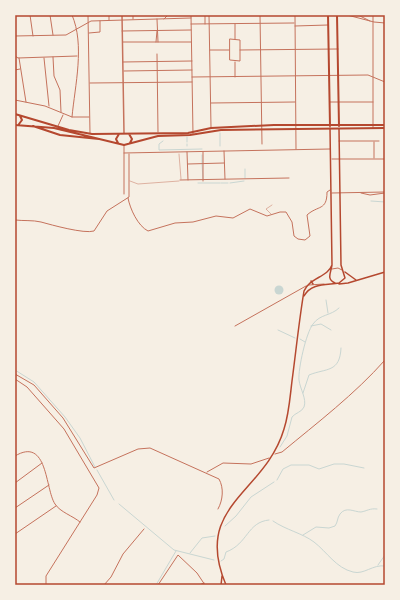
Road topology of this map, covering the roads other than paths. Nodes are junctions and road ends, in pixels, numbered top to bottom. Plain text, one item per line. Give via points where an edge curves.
1 (30, 15) edge
2 (50, 15) edge
3 (72, 15) edge
4 (88, 15) edge
5 (109, 15) edge
6 (122, 15) edge
7 (133, 15) edge
8 (168, 15) edge
9 (191, 15) edge
10 (205, 15) edge
11 (209, 15) edge
12 (260, 15) edge
13 (294, 15) edge
14 (328, 15) edge
15 (337, 15) edge
16 (347, 15) edge
17 (358, 15) edge
18 (373, 15) edge
19 (191, 18) junction
20 (157, 19) junction
21 (164, 19) junction
22 (100, 20) junction
23 (109, 20) junction
24 (122, 20) junction
25 (133, 20) junction
26 (88, 21) junction
27 (373, 22) junction
28 (295, 23) junction
29 (385, 23) edge
30 (191, 24) junction
31 (205, 24) junction
32 (209, 24) junction
33 (235, 24) junction
34 (261, 24) junction
35 (328, 25) junction
36 (295, 26) junction
37 (77, 28) junction
38 (157, 30) junction
39 (191, 30) junction
40 (122, 31) junction
41 (88, 33) junction
42 (15, 36) edge
43 (33, 36) junction
44 (53, 36) junction
45 (235, 39) junction
46 (123, 42) junction
47 (157, 42) junction
48 (192, 42) junction
49 (329, 49) junction
50 (338, 49) junction
51 (210, 50) junction
52 (229, 50) junction
53 (240, 50) junction
54 (261, 50) junction
55 (295, 50) junction
56 (157, 54) dead end
57 (15, 56) edge
58 (77, 56) junction
59 (44, 57) junction
60 (53, 57) junction
61 (19, 58) junction
62 (157, 61) junction
63 (192, 61) junction
64 (235, 61) junction
65 (123, 62) junction
66 (20, 69) junction
67 (15, 70) edge
68 (157, 70) junction
69 (192, 70) junction
70 (123, 71) junction
71 (261, 76) junction
72 (295, 76) junction
73 (329, 76) junction
74 (338, 76) junction
75 (373, 76) junction
76 (192, 77) junction
77 (210, 77) junction
78 (235, 77) junction
79 (158, 82) junction
80 (192, 82) junction
81 (385, 82) edge
82 (89, 83) junction
83 (123, 83) junction
84 (15, 100) edge
85 (26, 102) junction
86 (296, 102) junction
87 (329, 102) junction
88 (339, 102) junction
89 (373, 102) junction
90 (211, 103) junction
91 (261, 103) junction
92 (49, 108) junction
93 (61, 113) junction
94 (15, 114) edge
95 (63, 114) junction
96 (20, 116) junction
97 (72, 117) junction
98 (89, 117) junction
99 (17, 125) edge
100 (32, 125) junction
101 (330, 125) junction
102 (373, 125) junction
103 (385, 125) edge
104 (58, 126) junction
105 (296, 126) junction
106 (339, 126) junction
107 (262, 127) junction
108 (211, 128) junction
109 (330, 128) junction
110 (373, 128) junction
111 (385, 128) edge
112 (120, 133) junction
113 (124, 133) junction
114 (128, 133) junction
115 (158, 133) junction
116 (193, 133) junction
117 (90, 134) junction
118 (104, 140) junction
119 (339, 141) junction
120 (374, 141) junction
121 (379, 141) dead end
122 (119, 144) junction
123 (130, 144) junction
124 (262, 144) dead end
125 (124, 145) junction
126 (330, 149) junction
127 (296, 150) junction
128 (224, 151) junction
129 (179, 152) junction
130 (187, 152) junction
131 (203, 152) junction
132 (124, 153) junction
133 (129, 153) junction
134 (340, 159) junction
135 (374, 159) junction
136 (385, 159) edge
137 (330, 160) junction
138 (203, 163) junction
139 (224, 163) junction
140 (188, 164) junction
141 (289, 178) dead end
142 (180, 180) junction
143 (204, 180) junction
144 (225, 180) junction
145 (130, 181) junction
146 (188, 181) junction
147 (331, 190) junction
148 (340, 193) junction
149 (385, 193) edge
150 (124, 194) dead end
151 (331, 194) junction
152 (128, 198) junction
153 (272, 206) dead end
154 (272, 215) junction
155 (15, 220) edge
156 (332, 266) junction
157 (331, 269) junction
158 (328, 271) junction
159 (343, 271) junction
160 (385, 272) edge
161 (359, 280) junction
162 (311, 281) junction
163 (313, 284) junction
164 (324, 284) junction
165 (337, 284) junction
166 (307, 286) junction
167 (300, 290) junction
168 (303, 300) junction
169 (234, 326) dead end
170 (385, 360) edge
171 (15, 374) edge
172 (15, 379) edge
173 (275, 454) junction
174 (15, 456) edge
175 (273, 457) junction
176 (43, 463) junction
177 (207, 473) junction
178 (15, 483) edge
179 (49, 485) junction
180 (56, 506) junction
181 (15, 508) edge
182 (218, 509) dead end
183 (80, 522) junction
184 (144, 529) dead end
185 (15, 534) edge
186 (222, 574) junction
187 (204, 582) junction
188 (46, 585) edge
189 (104, 585) edge
190 (158, 585) edge
191 (200, 585) edge
192 (205, 585) edge
193 (221, 585) edge
194 (226, 585) edge

1 - 43 street
2 - 44 street
3 - 37 street
4 - 26 street
5 - 23 street
6 - 24 street
7 - 25 street
8 - 21 street
9 - 19 street
10 - 31 street
11 - 32 street
12 - 34 street
13 - 28 street
14 - 35 main road
15 - 50 main road
16 - 27 street
17 - 27 street
18 - 27 street
19 - 21 street
19 - 30 street
20 - 21 street
20 - 25 street
20 - 38 street
22 - 23 street
22 - 26 street
22 - 41 street via 100,32
23 - 24 street
24 - 25 street
24 - 40 street
26 - 37 street
26 - 41 street
27 - 29 street
27 - 75 street
28 - 34 street
28 - 36 street
30 - 31 street
30 - 39 street
31 - 32 street
32 - 33 street
32 - 51 street
33 - 34 street
33 - 45 street
34 - 54 street
35 - 36 street
35 - 49 main road
36 - 55 street
37 - 44 street via 66,35
37 - 58 street
38 - 39 street
38 - 40 street
38 - 47 street
39 - 48 street
40 - 46 street
41 - 82 street
42 - 43 street
43 - 44 street
45 - 52 street via 229,40
45 - 53 street via 240,40
46 - 47 street
46 - 65 street
47 - 48 street
48 - 63 street
49 - 50 street
49 - 55 street
49 - 73 main road
50 - 74 main road
51 - 52 street
51 - 77 street
52 - 64 street via 230,60
53 - 54 street
53 - 64 street via 240,61
54 - 55 street
54 - 71 street
55 - 72 street
56 - 62 street
57 - 61 street
58 - 60 street
58 - 97 street
59 - 60 street
59 - 61 street
59 - 92 street
60 - 93 street via 54,76 60,90
61 - 66 street
62 - 63 street
62 - 65 street
62 - 68 street
63 - 69 street
64 - 78 street
65 - 70 street
66 - 67 street
66 - 85 street
68 - 69 street
68 - 70 street
68 - 79 street
69 - 76 street
70 - 83 street
71 - 72 street
71 - 78 street
71 - 91 street
72 - 73 street
72 - 86 street
73 - 74 street
73 - 87 main road
74 - 75 street
74 - 88 main road
75 - 81 street
75 - 89 street
76 - 77 street
76 - 80 street
77 - 78 street
77 - 90 street
79 - 80 street
79 - 83 street
79 - 115 street
80 - 116 street
82 - 83 street
82 - 98 street
83 - 113 street
84 - 85 street
85 - 92 street
86 - 91 street
86 - 105 street
87 - 88 street
87 - 101 main road
88 - 89 street
88 - 106 main road
89 - 102 street
90 - 91 street
90 - 108 street
91 - 107 street
92 - 93 street
93 - 95 street
94 - 96 main road
95 - 97 street
95 - 104 street
96 - 99 main road via 22,121
96 - 104 main road
97 - 98 street
98 - 117 street
99 - 100 main road
100 - 118 main road
100 - 118 main road via 60,135
101 - 105 main road
101 - 106 main road
101 - 109 main road
102 - 103 main road
102 - 106 main road
102 - 110 street
104 - 117 main road
105 - 107 main road
105 - 109 main road
105 - 127 street
106 - 109 main road
106 - 110 main road
106 - 119 main road
107 - 108 main road
107 - 116 main road
107 - 124 street
108 - 116 main road
109 - 126 main road
110 - 111 main road
112 - 113 main road
112 - 117 main road
112 - 122 main road via 116,138
113 - 114 main road
114 - 115 main road
114 - 123 main road via 132,137
115 - 116 main road
116 - 123 main road via 158,136
118 - 122 main road
119 - 120 street
119 - 134 main road
120 - 121 street
120 - 135 street
122 - 125 main road
123 - 125 main road
125 - 132 street
126 - 127 street
126 - 137 main road
127 - 128 street
128 - 131 street
128 - 139 street
129 - 130 street
129 - 133 street
129 - 142 lane
130 - 131 street
130 - 140 street
131 - 138 street
132 - 133 street
132 - 150 street
133 - 145 street
134 - 135 street
134 - 137 street
134 - 148 main road
135 - 136 street
137 - 147 main road
138 - 139 street
138 - 140 street
138 - 143 street
139 - 144 street
140 - 146 street
141 - 144 street
142 - 145 lane via 139,184
142 - 146 street
143 - 144 street
143 - 146 street
145 - 152 street
147 - 151 main road
147 - 154 street via 327,192 324,205 307,215 310,236 307,239 295,237 287,213 281,211
148 - 149 street
148 - 151 street
148 - 159 main road
151 - 156 main road
152 - 154 street via 132,210 148,231 216,216 233,218 248,209 265,216
152 - 155 street via 107,211 92,232
153 - 154 lane via 266,209
156 - 157 main road
156 - 158 main road
157 - 158 main road
157 - 159 street via 338,268
157 - 165 main road via 330,278
158 - 162 main road
159 - 161 main road via 352,279
159 - 165 main road via 345,279
160 - 161 main road
161 - 165 main road
162 - 163 main road
162 - 166 main road
163 - 164 street
163 - 166 street
164 - 165 main road
164 - 168 main road via 308,290
166 - 167 street
166 - 168 main road
167 - 168 street via 303,293
167 - 169 street
168 - 173 main road via 289,409
170 - 173 street via 333,410 281,453
171 - 177 street via 34,385 63,418 94,468 145,448
172 - 183 street via 27,388 61,425 97,483 98,493
173 - 175 main road
174 - 176 street via 25,452 38,456
175 - 177 street via 251,464 223,463
175 - 186 main road via 232,504 222,521 217,548
176 - 178 street
176 - 179 street
177 - 182 street via 221,483 222,496
179 - 180 street
179 - 181 street
180 - 183 street
180 - 185 street
183 - 188 street via 46,576
184 - 189 street
186 - 193 main road
186 - 194 main road
187 - 190 street via 178,554
187 - 191 street
187 - 192 street

